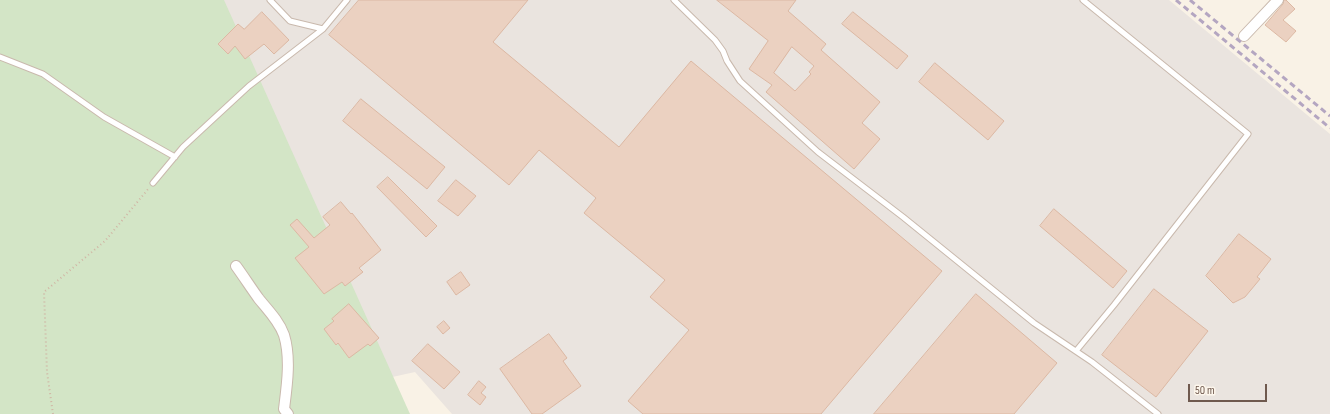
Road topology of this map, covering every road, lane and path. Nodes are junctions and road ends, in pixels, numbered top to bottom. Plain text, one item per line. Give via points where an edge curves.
1 (270, 0) edge
2 (347, 0) edge
3 (674, 0) edge
4 (1083, 0) edge
5 (1278, 0) edge
6 (322, 29) junction
7 (1244, 36) dead end
8 (0, 57) edge
9 (175, 157) junction
10 (153, 182) joint
11 (236, 266) dead end
12 (1076, 351) junction
13 (53, 414) edge
14 (288, 414) edge
15 (1158, 414) edge

1 - 6 lane via 290,21
2 - 6 lane
3 - 12 lane via 715,40 740,80 818,152 1034,323
4 - 12 lane via 1248,134
5 - 7 street
6 - 9 lane via 249,86
8 - 9 lane via 43,74 104,117
9 - 10 lane
10 - 13 path via 105,241 44,292 47,372
11 - 14 street via 284,334 288,353 284,409
12 - 15 lane

